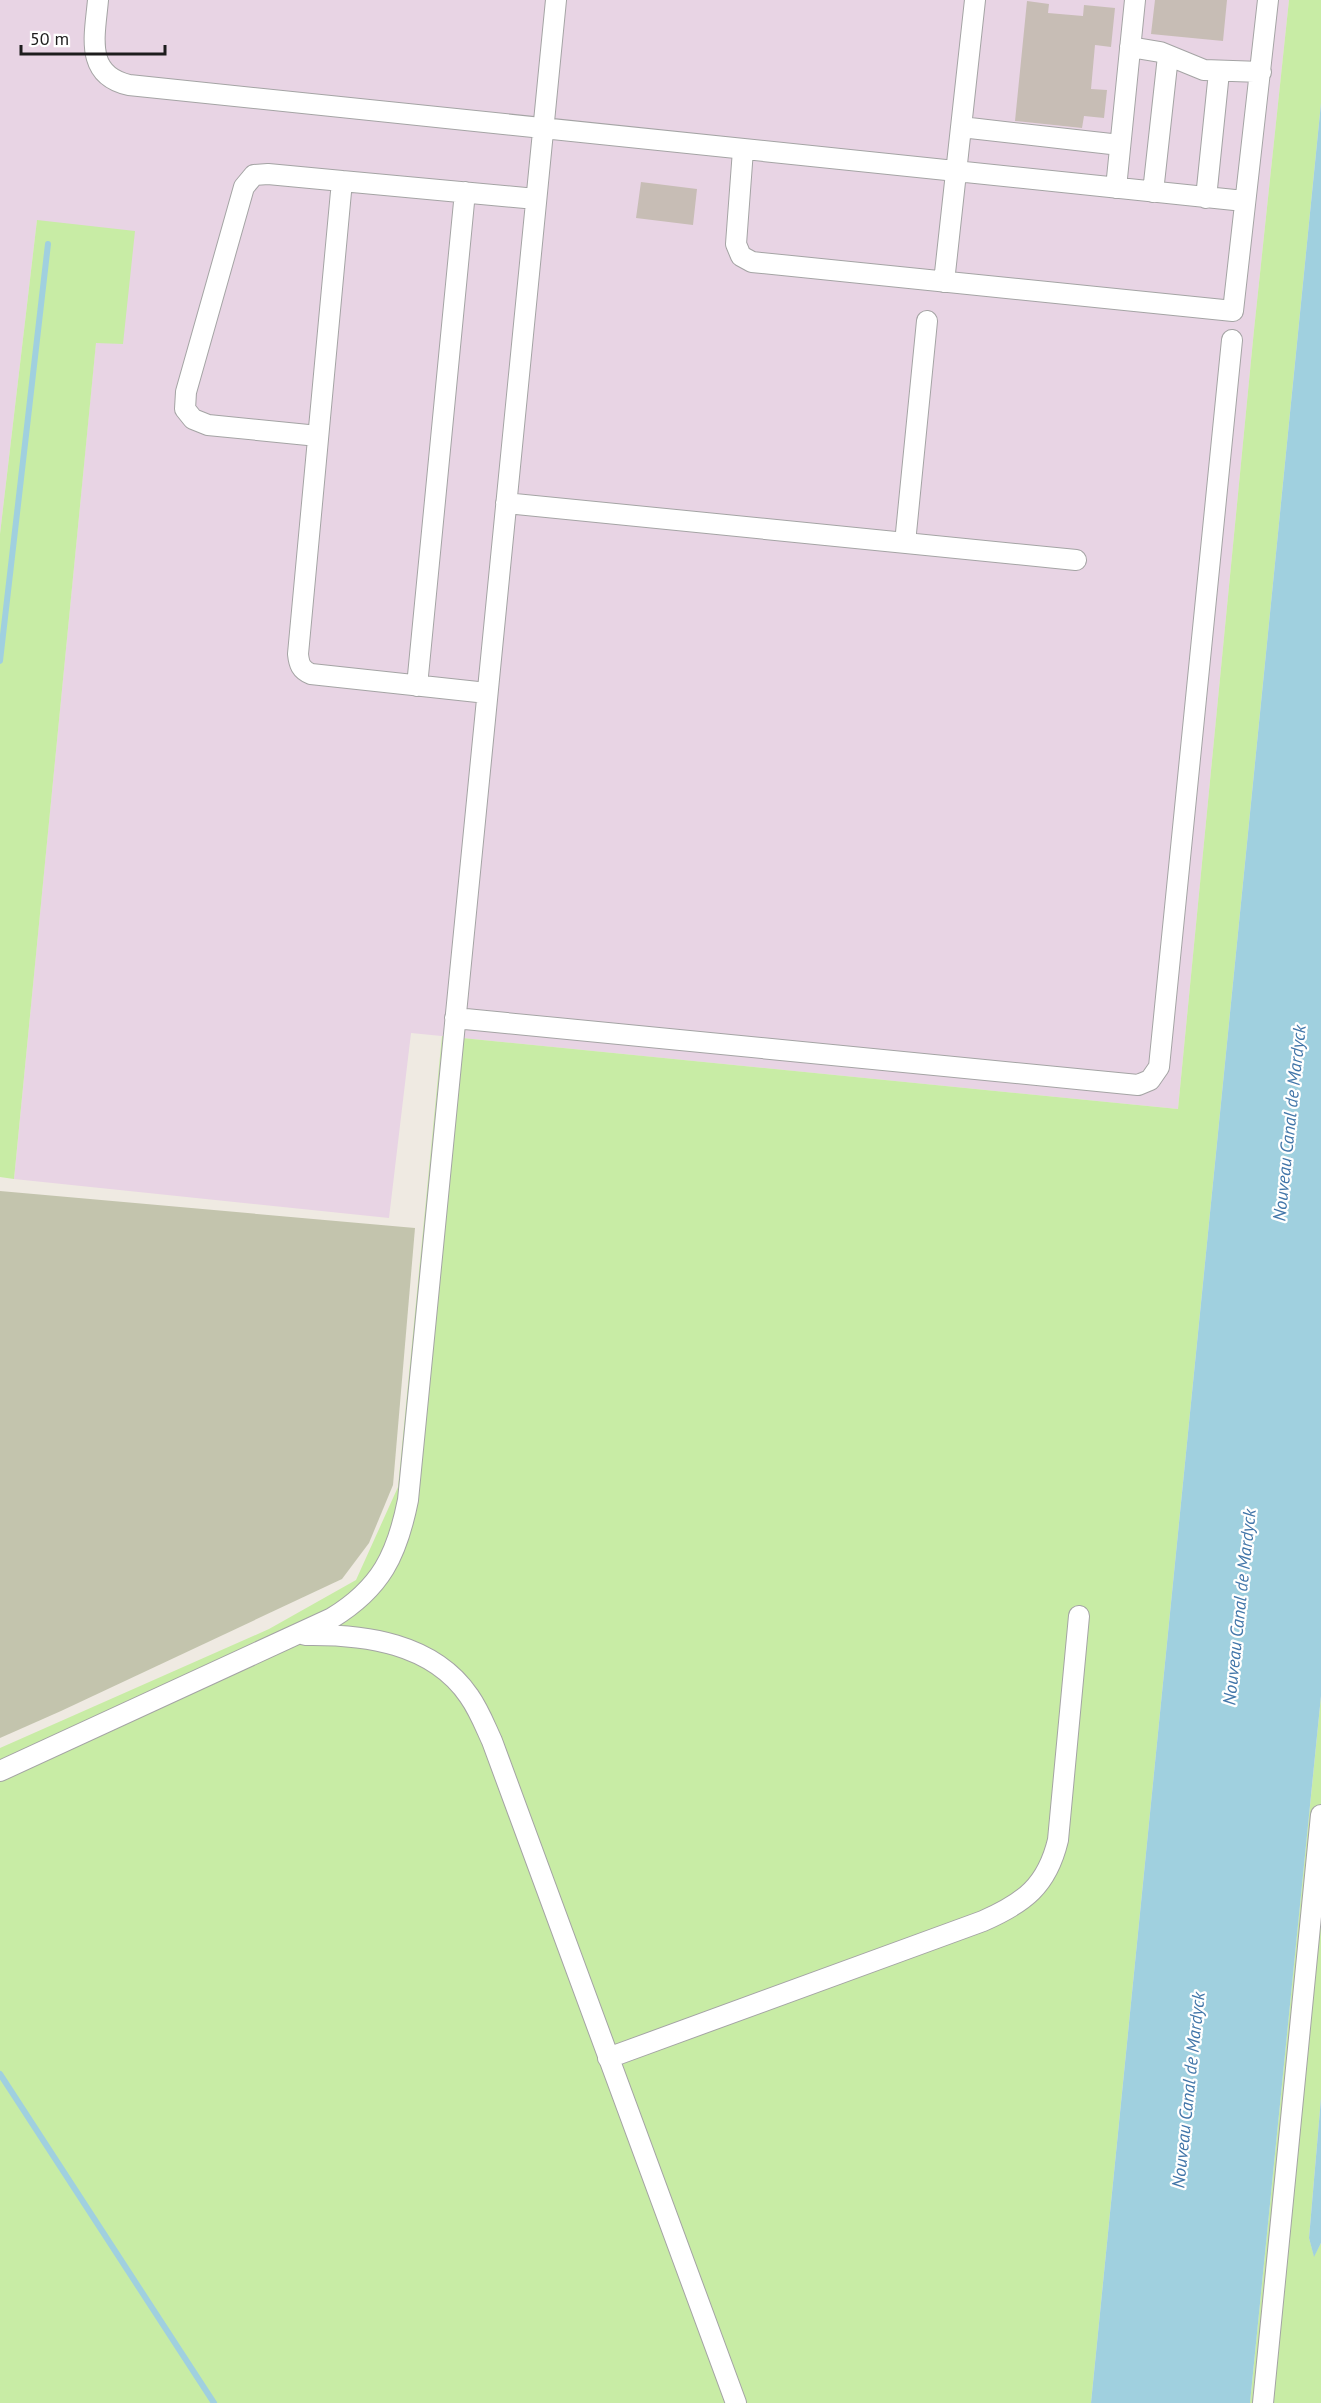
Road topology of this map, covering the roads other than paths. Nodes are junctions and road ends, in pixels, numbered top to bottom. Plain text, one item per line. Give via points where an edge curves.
1 (98, 0) edge
2 (556, 0) edge
3 (975, 0) edge
4 (1135, 0) edge
5 (1268, 0) edge
6 (1130, 47) junction
7 (1168, 56) junction
8 (1220, 72) junction
9 (1261, 72) junction
10 (961, 127) junction
11 (543, 129) junction
12 (1120, 145) junction
13 (743, 150) junction
14 (956, 172) junction
15 (342, 181) junction
16 (1116, 188) junction
17 (465, 192) junction
18 (1154, 192) junction
19 (1206, 198) junction
20 (536, 199) junction
21 (1244, 201) junction
22 (944, 282) junction
23 (927, 321) dead end
24 (1232, 340) dead end
25 (318, 436) junction
26 (506, 503) junction
27 (905, 543) junction
28 (1076, 560) dead end
29 (417, 686) junction
30 (487, 693) junction
31 (454, 1027) junction
32 (1079, 1616) dead end
33 (299, 1635) junction
34 (0, 1771) edge
35 (1321, 1815) edge
36 (608, 2058) junction
37 (736, 2403) edge
38 (1263, 2403) edge

1 - 11 street via 96,58 104,74 118,83
2 - 11 street
3 - 10 street
4 - 6 street
5 - 9 street
6 - 7 street
6 - 12 street
7 - 8 street
7 - 18 street
8 - 9 street
8 - 19 street
9 - 21 street
10 - 12 street
10 - 14 street
11 - 13 street
11 - 20 street
12 - 16 street
13 - 14 street
13 - 22 street via 736,236 738,250 745,260
14 - 16 street
14 - 22 street
15 - 17 street
15 - 25 street
15 - 25 street via 268,174 254,176 244,187 186,392 185,409 194,419 208,425
16 - 18 street
17 - 20 street
17 - 29 street
18 - 19 street
19 - 21 street
20 - 26 street
21 - 22 street via 1233,311
23 - 27 street
24 - 31 street via 1159,1067 1150,1080 1138,1085
25 - 29 street via 300,665 311,674
26 - 27 street
26 - 30 street
27 - 28 street
29 - 30 street
30 - 31 street
31 - 33 street via 404,1522 391,1560 370,1588 346,1609
32 - 36 street via 1058,1840 1050,1866 1029,1895 983,1921
33 - 34 street
33 - 36 street via 358,1636 390,1643 435,1663 469,1696 492,1741
35 - 38 street
36 - 37 street

